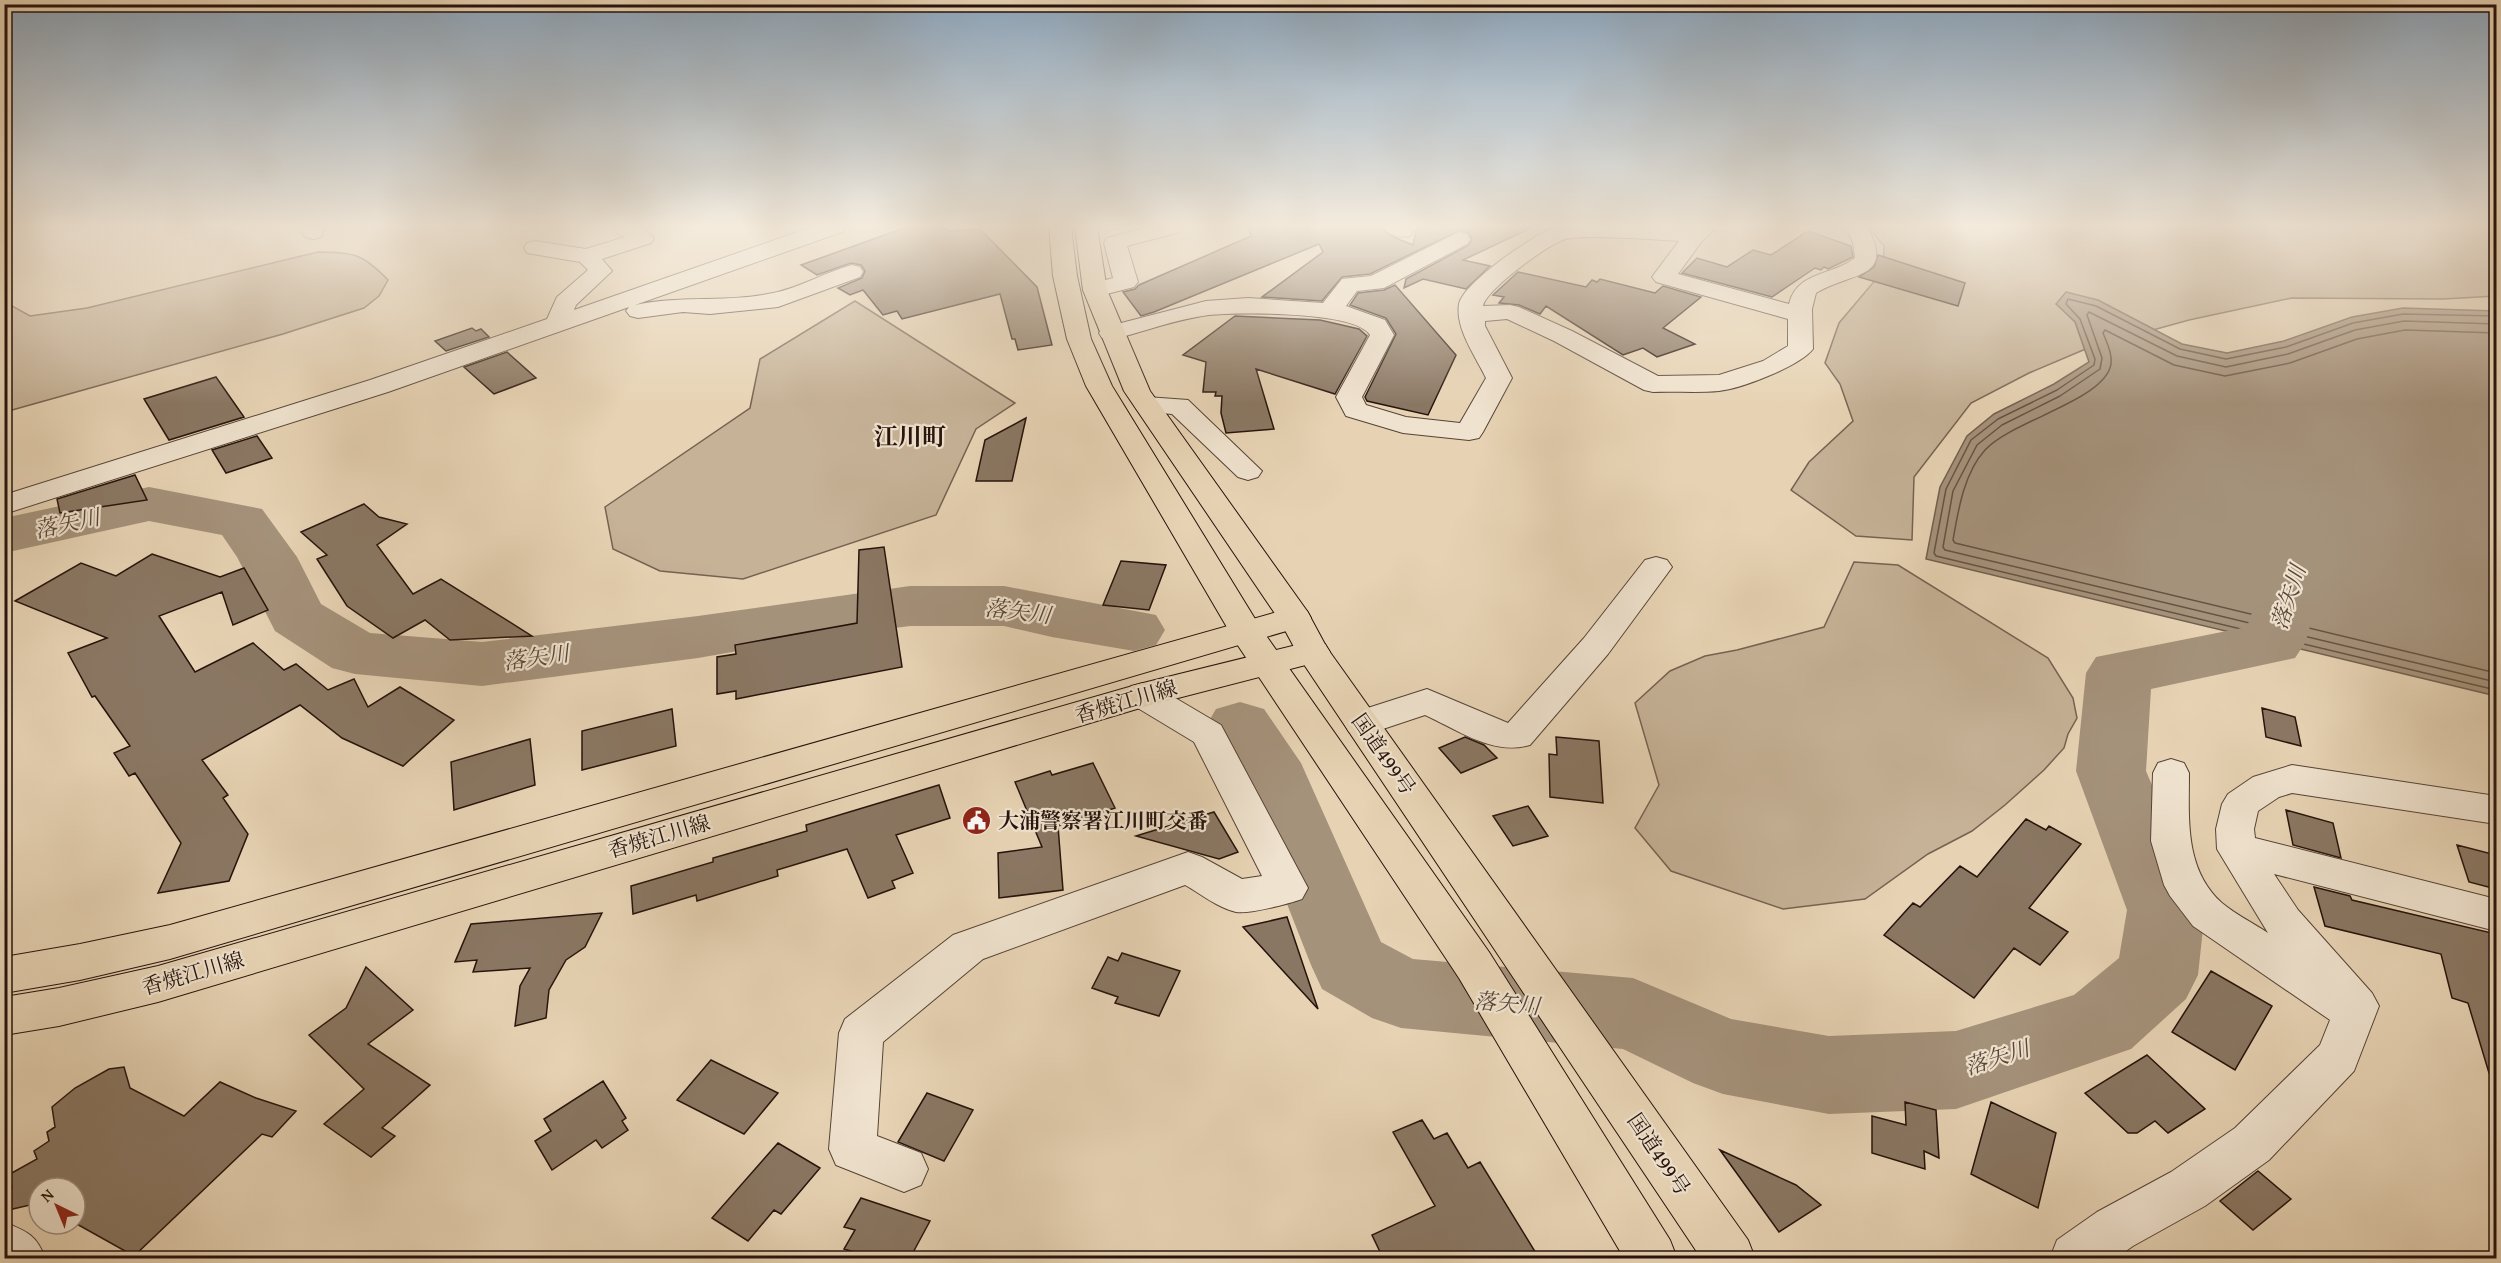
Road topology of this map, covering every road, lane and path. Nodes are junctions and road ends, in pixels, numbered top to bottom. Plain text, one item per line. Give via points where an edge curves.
1 (584, 286) edge
2 (665, 286) edge
3 (815, 286) edge
4 (1067, 286) edge
5 (1094, 286) edge
6 (1111, 286) edge
7 (1349, 286) edge
8 (1483, 286) edge
9 (1696, 286) edge
10 (1813, 286) edge
11 (1095, 290) junction
12 (607, 308) junction
13 (1330, 311) junction
14 (1472, 314) junction
15 (1801, 315) junction
16 (556, 325) junction
17 (1111, 333) junction
18 (1147, 405) junction
19 (1248, 471) dead end
20 (4, 505) edge
21 (1656, 567) dead end
22 (1295, 618) junction
23 (1257, 648) junction
24 (1313, 652) junction
25 (1143, 695) junction
26 (1362, 723) junction
27 (2171, 773) dead end
28 (2496, 810) edge
29 (2237, 849) junction
30 (2496, 915) edge
31 (4, 975) edge
32 (2354, 1014) junction
33 (4, 1016) edge
34 (904, 1169) dead end
35 (4, 1247) edge
36 (20, 1258) edge
37 (1652, 1258) edge
38 (1730, 1258) edge
39 (2075, 1258) edge

1 - 16 street via 565,302
2 - 12 street
3 - 12 street via 778,300 623,313
4 - 23 main road via 1079,339 1099,386
5 - 11 main road, 国道499号
6 - 11 street
7 - 13 street
8 - 14 street via 1471,304
9 - 15 street
10 - 15 street via 1807,289
11 - 17 main road, 国道499号
12 - 16 street
13 - 14 street via 1376,325 1382,335 1349,397 1355,410 1403,425 1469,432 1499,378 1473,326
13 - 17 street via 1248,305 1206,308
14 - 15 street via 1510,312 1653,384 1721,382 1788,358 1800,349
16 - 20 street via 368,390
17 - 18 main road, 国道499号
18 - 19 street via 1179,406
18 - 22 main road, 国道499号
21 - 26 street via 1596,646 1517,736 1502,736 1427,701
22 - 23 main road, 香焼江川線
22 - 24 main road, 国道499号
23 - 24 main road, 香焼江川線
23 - 25 main road, 香焼江川線
23 - 31 main road, 香焼江川線 via 170,942
23 - 37 main road via 1474,965
24 - 26 main road, 国道499号
25 - 33 main road, 香焼江川線 via 158,984
25 - 34 street via 1209,734 1288,888 1238,896 1188,868 968,947 861,1033 853,1149
26 - 38 main road, 国道499号
27 - 32 street via 2170,841 2184,885 2207,914
28 - 29 street via 2292,778 2266,787 2241,804 2235,829
29 - 30 street
29 - 32 street via 2283,921 2357,1006
32 - 39 street via 2338,1057 2252,1144 2188,1189 2115,1229
35 - 36 street

